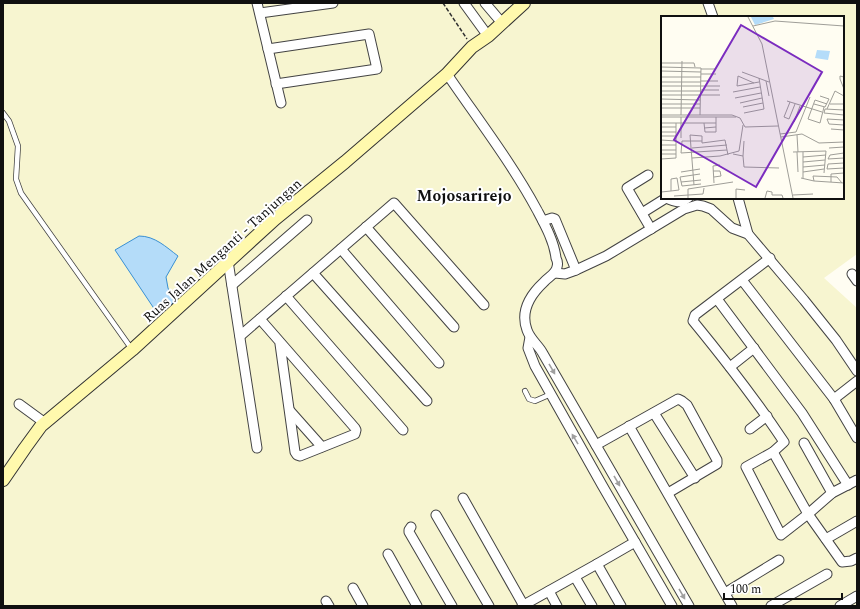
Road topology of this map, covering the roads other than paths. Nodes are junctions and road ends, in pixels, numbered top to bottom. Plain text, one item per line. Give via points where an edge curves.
1 (257, 3) edge
2 (333, 3) edge
3 (464, 3) edge
4 (485, 3) edge
5 (524, 3) edge
6 (708, 3) edge
7 (260, 13) junction
8 (713, 16) edge
9 (502, 23) junction
10 (488, 36) junction
11 (268, 49) junction
12 (447, 74) junction
13 (276, 84) junction
14 (281, 103) dead end
15 (3, 113) edge
16 (648, 175) dead end
17 (664, 199) edge
18 (668, 199) edge
19 (687, 199) edge
20 (738, 199) edge
21 (696, 201) edge
22 (642, 213) junction
23 (307, 220) dead end
24 (543, 221) junction
25 (366, 227) junction
26 (651, 229) junction
27 (748, 234) junction
28 (341, 249) junction
29 (770, 258) junction
30 (228, 261) junction
31 (576, 270) junction
32 (313, 273) junction
33 (555, 273) junction
34 (742, 280) junction
35 (232, 285) junction
36 (286, 296) junction
37 (717, 299) junction
38 (484, 305) dead end
39 (260, 319) junction
40 (454, 327) dead end
41 (240, 336) junction
42 (530, 337) junction
43 (280, 344) junction
44 (754, 348) junction
45 (132, 350) junction
46 (439, 363) dead end
47 (730, 367) junction
48 (857, 372) edge
49 (857, 381) edge
50 (525, 391) dead end
51 (551, 394) junction
52 (834, 399) junction
53 (427, 401) dead end
54 (19, 404) dead end
55 (290, 410) junction
56 (654, 413) junction
57 (767, 416) junction
58 (45, 423) junction
59 (629, 426) junction
60 (750, 429) dead end
61 (403, 430) dead end
62 (857, 438) edge
63 (804, 443) dead end
64 (322, 447) junction
65 (257, 448) dead end
66 (598, 449) junction
67 (773, 452) junction
68 (588, 460) junction
69 (695, 478) junction
70 (3, 480) edge
71 (857, 480) edge
72 (848, 485) junction
73 (668, 493) junction
74 (832, 493) junction
75 (463, 498) dead end
76 (808, 514) junction
77 (436, 515) dead end
78 (857, 521) edge
79 (411, 527) dead end
80 (826, 539) junction
81 (635, 542) junction
82 (656, 550) junction
83 (388, 554) dead end
84 (644, 557) junction
85 (857, 558) edge
86 (779, 560) dead end
87 (597, 564) junction
88 (827, 574) dead end
89 (575, 577) junction
90 (353, 588) dead end
91 (549, 591) junction
92 (725, 593) junction
93 (857, 596) edge
94 (364, 606) edge
95 (417, 606) edge
96 (452, 606) edge
97 (488, 606) edge
98 (523, 606) edge
99 (557, 606) edge
100 (592, 606) edge
101 (621, 606) edge
102 (672, 606) edge
103 (689, 606) edge
104 (732, 606) edge
105 (771, 606) edge
106 (840, 606) edge

1 - 7 street
2 - 7 street
3 - 10 street
4 - 9 street
5 - 9 main road, Ruas Jalan Menganti - Tanjungan
6 - 8 street
7 - 11 street
9 - 10 main road, Ruas Jalan Menganti - Tanjungan
10 - 12 main road, Ruas Jalan Menganti - Tanjungan via 472,47
11 - 13 street
11 - 13 street via 369,34 377,69
12 - 24 street via 525,187
12 - 30 main road, Ruas Jalan Menganti - Tanjungan via 346,162 275,218
13 - 14 street
15 - 45 lane via 9,121 18,146 16,179 21,193
16 - 22 street via 627,188
17 - 22 street
18 - 19 street via 677,203
20 - 27 street
21 - 26 street
21 - 27 street via 711,209 732,228
22 - 26 street
23 - 35 street
24 - 31 street via 555,219
24 - 33 street via 556,255 558,266
25 - 28 street
25 - 38 street via 394,203
25 - 40 street
26 - 31 street via 606,256
27 - 29 street
28 - 32 street
28 - 46 street
29 - 34 street
29 - 48 street via 836,340
30 - 35 street
30 - 45 main road, Ruas Jalan Menganti - Tanjungan
31 - 33 street via 565,274
32 - 36 street
32 - 53 street
33 - 42 street via 543,282 527,304 525,324
34 - 37 street
34 - 52 street
35 - 41 street
36 - 39 street
36 - 61 street
37 - 44 street
37 - 47 street via 695,315 693,321
39 - 41 street
39 - 43 street
41 - 65 street
42 - 51 street via 528,348
42 -> 66 street via 537,343
43 - 55 street
43 - 64 street via 356,430 352,436
44 - 47 street
44 - 72 street via 802,413
45 - 58 main road, Ruas Jalan Menganti - Tanjungan
47 - 57 street
49 - 52 street
50 - 51 lane via 529,399 535,401
68 -> 51 street
52 - 62 street
54 - 58 street
55 - 64 street
55 - 64 street via 297,454 300,456
56 - 59 street
56 - 69 street
56 - 69 street via 678,399 687,405 717,460 714,467
57 - 60 street
57 - 67 street via 784,442
58 - 70 main road, Ruas Jalan Menganti - Tanjungan via 24,448
59 - 66 street
59 - 73 street
63 - 74 street
66 - 68 street
66 -> 82 street
67 - 76 street
67 - 76 street via 746,467 781,535
68 - 81 street
69 - 73 street
71 - 72 street
72 - 74 street
73 - 92 street
74 - 76 street
75 - 98 street
76 - 80 street
77 - 97 street
78 - 80 street
79 - 96 street via 409,532
80 - 85 street via 842,562
81 - 84 street
81 - 87 street
82 - 84 street
82 -> 103 street
83 - 95 street
84 - 102 street
86 - 92 street
87 - 89 street
87 - 101 street
88 - 105 street
89 - 91 street
89 - 100 street
90 - 94 street
91 - 98 street
91 - 99 street
92 - 104 street
93 - 106 street

